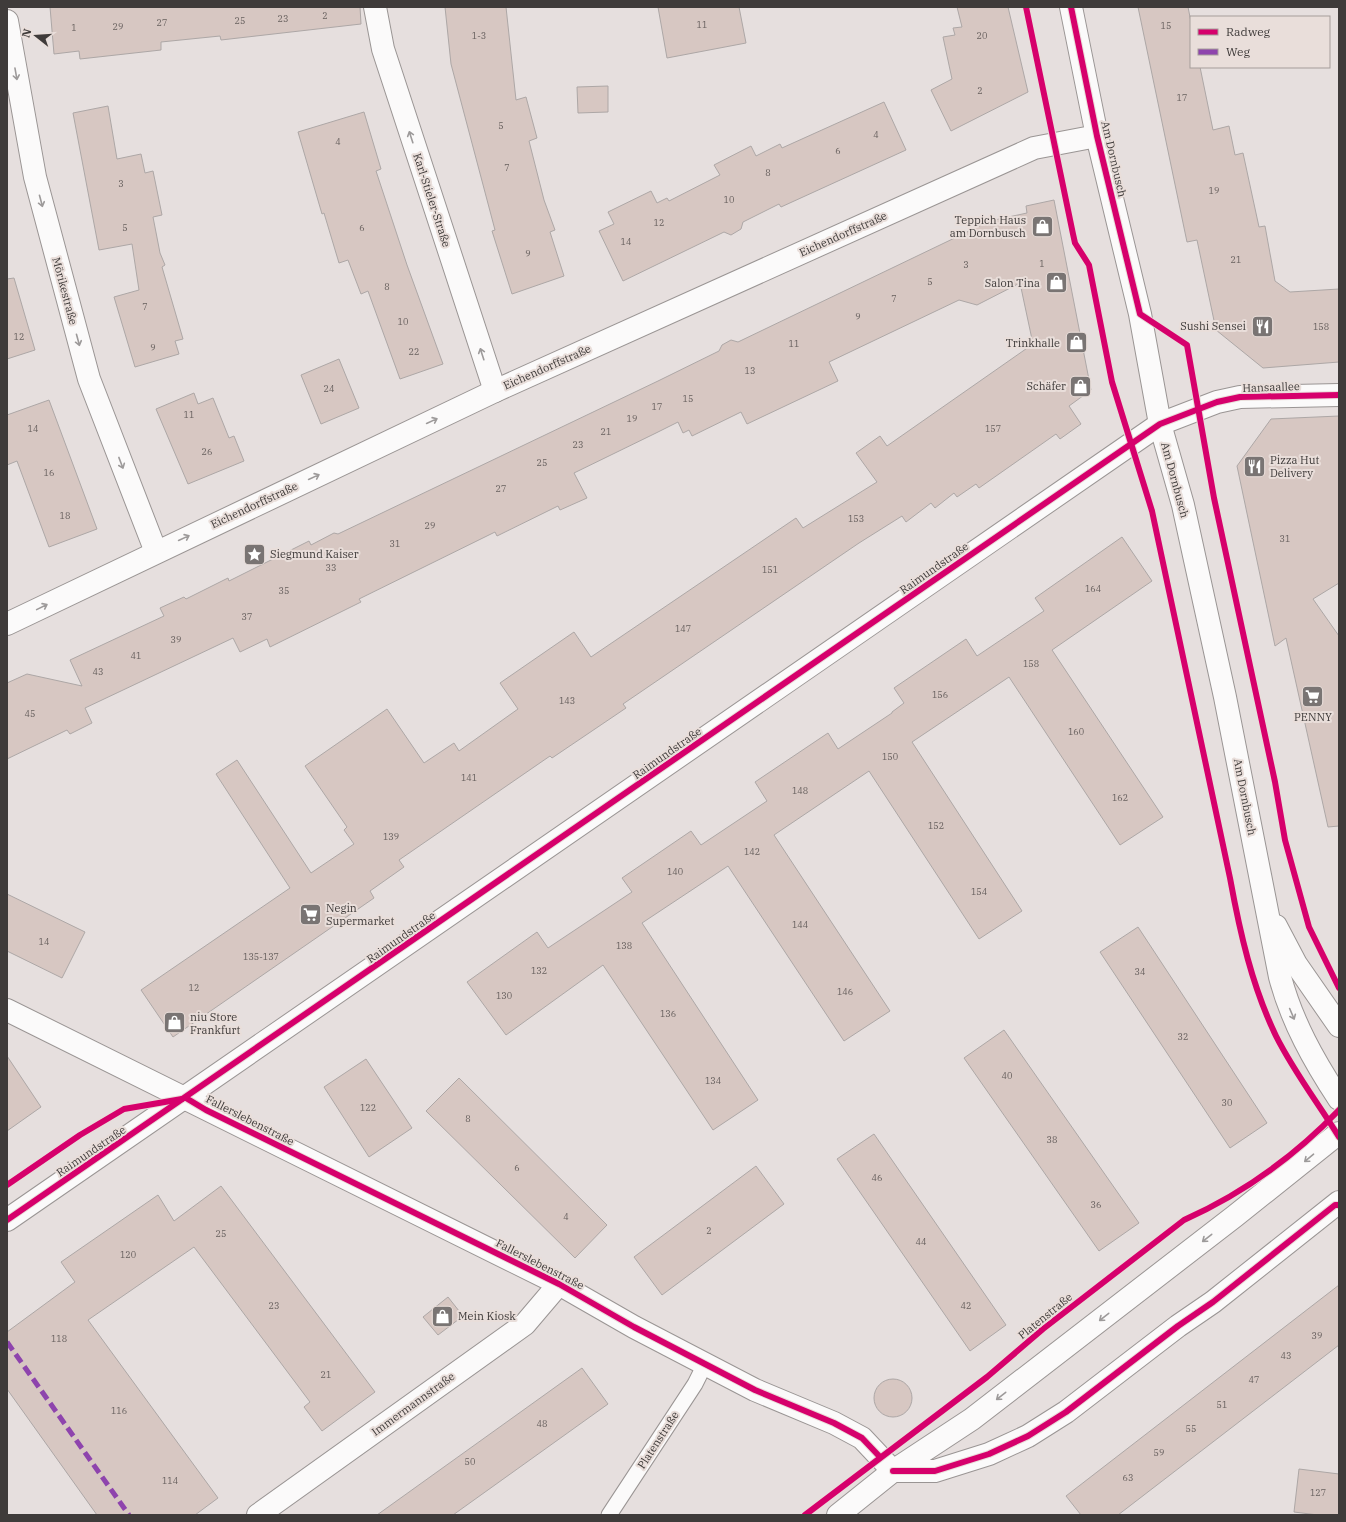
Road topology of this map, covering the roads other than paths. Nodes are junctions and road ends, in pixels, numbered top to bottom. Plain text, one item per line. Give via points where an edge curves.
1 (375, 7) edge
2 (1072, 7) edge
3 (7, 21) edge
4 (1098, 136) junction
5 (494, 391) junction
6 (1339, 395) edge
7 (1160, 424) junction
8 (156, 552) junction
9 (7, 624) edge
10 (1266, 907) junction
11 (7, 1010) edge
12 (1339, 1026) edge
13 (186, 1098) junction
14 (1339, 1099) edge
15 (1339, 1133) edge
16 (1339, 1202) edge
17 (7, 1220) edge
18 (559, 1284) junction
19 (705, 1364) junction
20 (893, 1471) junction
21 (258, 1515) edge
22 (609, 1515) edge
23 (838, 1515) edge

5 -> 1 street, Karl-Stieler-Straße via 383,49
2 - 4 street, Am Dornbusch
3 -> 8 street, Mörikestraße via 35,177 89,379
4 - 5 street, Eichendorffstraße via 1034,148
4 - 7 street, Am Dornbusch via 1140,314
8 -> 5 street, Eichendorffstraße
6 - 7 street, Hansaallee via 1240,398 1217,402
7 - 10 street, Am Dornbusch via 1183,504 1225,696
7 - 13 street, Raimundstraße
9 -> 8 street, Eichendorffstraße
10 - 12 street, Am Dornbusch via 1296,964
10 -> 14 street, Am Dornbusch via 1272,946 1286,1000 1312,1057
11 - 13 street, Fallerslebenstraße
13 - 17 street, Raimundstraße
13 - 18 street, Fallerslebenstraße
15 -> 20 street via 972,1419
16 - 20 street via 1213,1302 1066,1412 1028,1436 989,1454 935,1471
18 - 19 street, Fallerslebenstraße via 634,1328
18 - 21 street, Immermannstraße via 525,1324
19 - 20 street, Fallerslebenstraße via 755,1390 834,1423 862,1438
19 - 22 lane, Platenstraße via 695,1384
20 - 23 street

